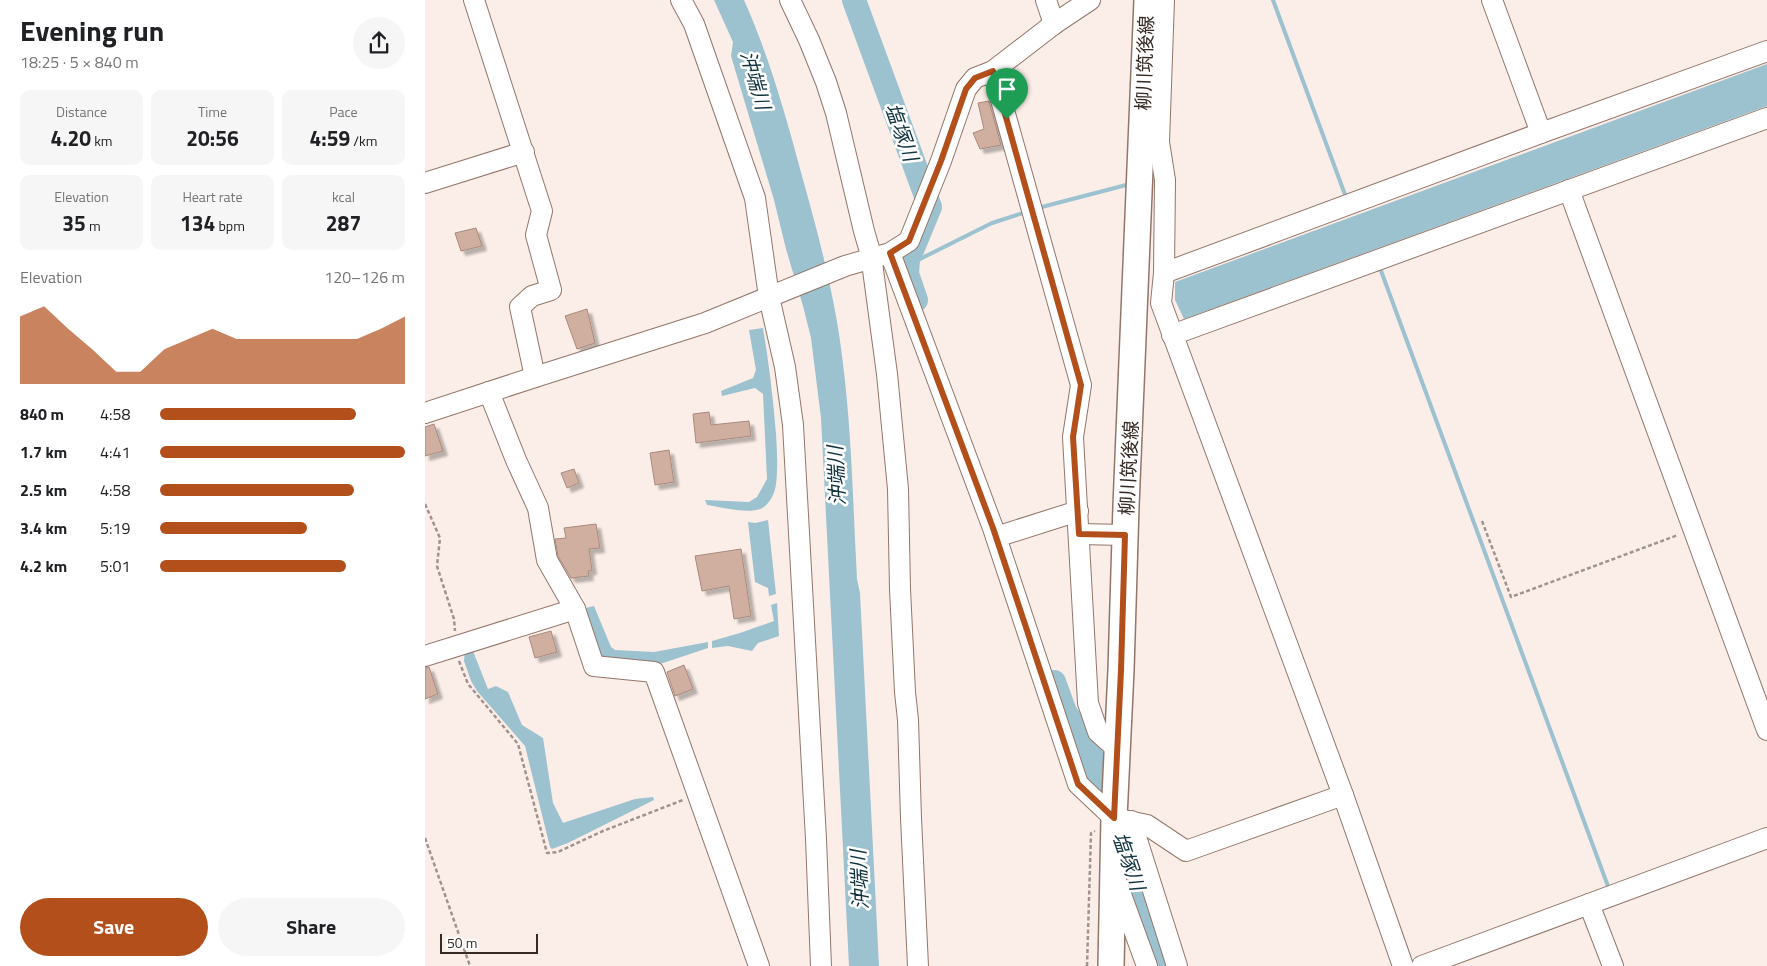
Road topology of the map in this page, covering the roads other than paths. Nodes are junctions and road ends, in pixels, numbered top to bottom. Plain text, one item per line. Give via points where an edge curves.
1 (474, 0) edge
2 (681, 0) edge
3 (790, 0) edge
4 (1045, 0) edge
5 (1090, 0) edge
6 (1147, 0) edge
7 (1165, 0) edge
8 (1492, 0) edge
9 (1054, 24) junction
10 (1767, 51) edge
11 (993, 71) junction
12 (1767, 118) edge
13 (1541, 133) junction
14 (524, 152) junction
15 (425, 183) edge
16 (1569, 190) junction
17 (881, 256) junction
18 (1164, 273) junction
19 (776, 294) junction
20 (1172, 335) junction
21 (535, 377) junction
22 (489, 392) junction
23 (425, 413) edge
24 (1078, 511) junction
25 (1079, 534) junction
26 (1125, 535) junction
27 (996, 537) junction
28 (575, 609) junction
29 (425, 656) edge
30 (1767, 730) edge
31 (1117, 748) junction
32 (1343, 795) junction
33 (1120, 821) junction
34 (1767, 838) edge
35 (1113, 874) junction
36 (1589, 904) junction
37 (1144, 958) edge
38 (759, 966) edge
39 (821, 966) edge
40 (918, 966) edge
41 (1111, 966) edge
42 (1177, 966) edge
43 (1403, 966) edge
44 (1422, 966) edge
45 (1613, 966) edge

1 - 14 street
2 - 19 street via 694,24 755,198
3 - 17 street via 813,48
4 - 9 street
5 - 9 street
6 - 26 main road, 柳川筑後線
7 - 18 street via 1159,142 1165,180
8 - 13 street
9 - 11 street
10 - 13 street
11 - 17 street via 975,78 966,89 909,241
11 - 24 street via 1081,385 1073,437
12 - 16 street
13 - 18 street
14 - 15 street
14 - 21 street via 542,210 536,235 551,290 532,296 520,308
16 - 20 street
16 - 30 street
17 - 19 street via 845,266
17 - 27 street
17 - 40 street via 887,374 898,489
18 - 20 street via 1161,303
19 - 21 street via 705,323
19 - 39 street via 793,425
20 - 32 street
21 - 22 street
22 - 23 street
22 - 28 street via 538,508 547,560
24 - 25 street
24 - 27 street
25 - 26 street
25 - 31 street via 1089,703 1098,732
26 - 31 main road, 柳川筑後線
27 - 33 street via 1078,784
28 - 29 street
28 - 38 street via 594,666 654,672
31 - 33 main road, 柳川筑後線
32 - 33 street via 1186,851 1147,825
32 - 43 street
33 - 35 main road, 柳川筑後線
33 - 42 street
34 - 36 street
35 - 37 street
35 - 41 main road, 柳川筑後線
36 - 44 street
36 - 45 street

